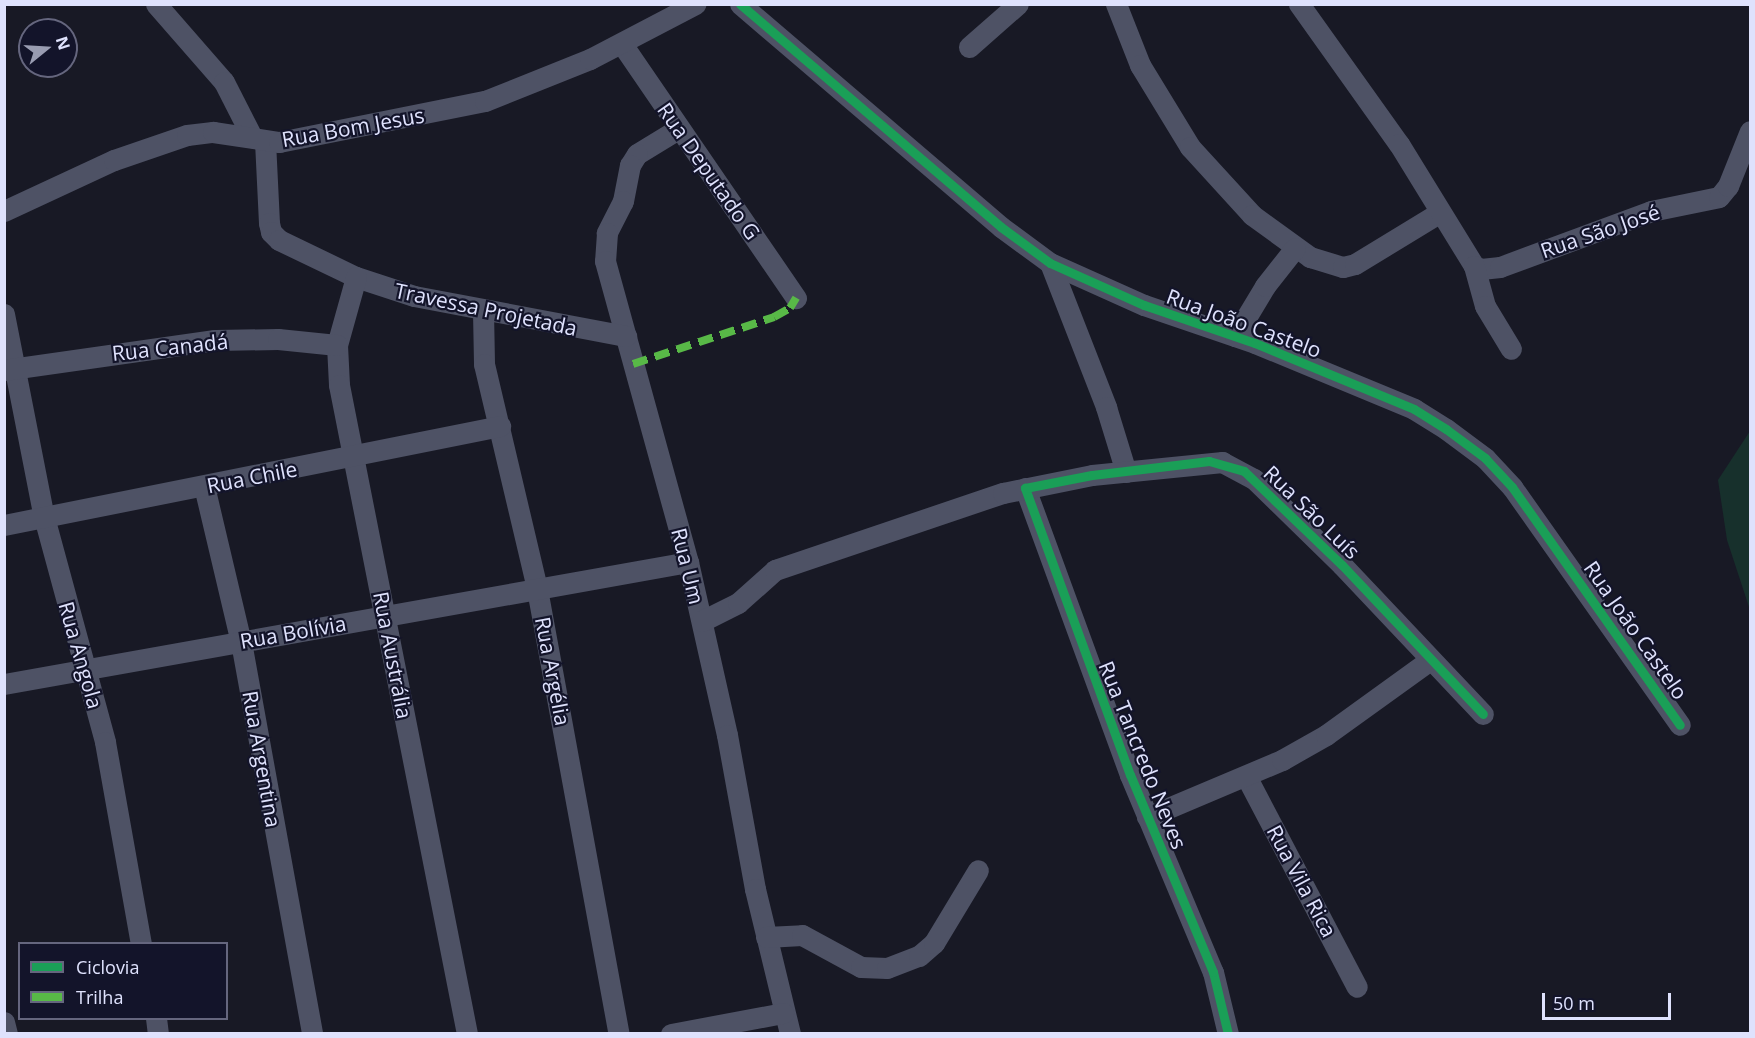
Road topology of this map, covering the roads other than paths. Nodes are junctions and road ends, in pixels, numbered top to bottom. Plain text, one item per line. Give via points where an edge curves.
1 (156, 4) edge
2 (694, 4) edge
3 (740, 4) edge
4 (1018, 4) edge
5 (1116, 4) edge
6 (1299, 4) edge
7 (622, 44) junction
8 (969, 47) dead end
9 (678, 129) junction
10 (1750, 131) edge
11 (258, 139) junction
12 (4, 211) edge
13 (1439, 213) junction
14 (1295, 248) junction
15 (1050, 263) junction
16 (1474, 266) junction
17 (356, 277) junction
18 (796, 298) dead end
19 (483, 311) junction
20 (4, 314) edge
21 (626, 336) junction
22 (1235, 336) junction
23 (337, 345) junction
24 (1511, 349) dead end
25 (10, 369) edge
26 (500, 426) junction
27 (353, 457) junction
28 (1126, 472) junction
29 (204, 486) junction
30 (1026, 488) junction
31 (44, 517) junction
32 (4, 525) edge
33 (688, 562) junction
34 (537, 589) junction
35 (386, 616) junction
36 (702, 621) junction
37 (241, 642) junction
38 (1430, 660) junction
39 (87, 669) junction
40 (4, 684) edge
41 (1482, 714) dead end
42 (1680, 725) dead end
43 (1246, 776) junction
44 (1147, 817) junction
45 (978, 870) dead end
46 (766, 937) junction
47 (141, 942) edge
48 (1357, 987) dead end
49 (783, 1013) junction
50 (4, 1022) edge
51 (7, 1034) edge
52 (312, 1034) edge
53 (467, 1034) edge
54 (619, 1034) edge
55 (672, 1034) edge
56 (790, 1034) edge
57 (1228, 1034) edge

1 - 11 street via 224,82
2 - 7 street, Rua Bom Jesus
3 - 15 street, Rua João Castelo via 1001,227
4 - 8 street
5 - 14 street via 1145,73 1190,147 1223,187
6 - 13 street via 1399,144
7 - 9 street, Rua Deputado G
7 - 11 street, Rua Bom Jesus via 485,101 292,141
9 - 18 street, Rua Deputado G
9 - 21 street, Rua Um via 636,154 623,201 607,233 604,261
10 - 16 street, Rua São José via 1728,186 1719,196 1651,211 1500,267
11 - 12 street, Rua Bom Jesus via 213,132 187,135 114,160
11 - 17 street, Travessa Projetada via 274,237
13 - 14 street via 1349,267 1326,264
13 - 16 street
14 - 22 street via 1265,286
15 - 22 street, Rua João Castelo via 1144,305
15 - 28 street via 1107,407
16 - 24 street via 1485,306
17 - 19 street, Travessa Projetada via 414,296
17 - 23 street, Rua Austrália
19 - 21 street, Travessa Projetada
19 - 26 street, Rua Argélia via 484,364
20 - 25 street, Rua Angola
21 - 33 street, Rua Um
22 - 42 street, Rua João Castelo via 1414,409 1485,458 1524,503
23 - 25 street, Rua Canadá via 278,339 214,340
23 - 27 street, Rua Austrália via 339,385
25 - 31 street, Rua Angola
26 - 27 street, Rua Chile
26 - 34 street, Rua Argélia
27 - 29 street, Rua Chile
27 - 35 street, Rua Austrália
28 - 30 street, Rua São Luís
28 - 38 street, Rua São Luís via 1209,461 1244,471 1341,565
29 - 31 street, Rua Chile
29 - 37 street, Rua Argentina
30 - 36 street, Rua São Luís via 775,570 738,603
30 - 44 street, Rua Tancredo Neves
31 - 32 street, Rua Chile
31 - 39 street, Rua Angola via 63,596
33 - 34 street, Rua Bolívia
33 - 36 street, Rua Um
34 - 35 street, Rua Bolívia
34 - 54 street, Rua Argélia
35 - 37 street, Rua Bolívia
35 - 53 street, Rua Austrália
36 - 46 street, Rua Um
37 - 39 street, Rua Bolívia
37 - 52 street, Rua Argentina
38 - 41 street, Rua São Luís
38 - 43 street via 1326,735
39 - 40 street, Rua Bolívia
39 - 47 street, Rua Angola via 105,742
43 - 44 street
43 - 48 street, Rua Vila Rica
44 - 57 street, Rua Tancredo Neves via 1213,972
45 - 46 street via 934,943 919,956 887,968 861,967 802,935
46 - 49 street, Rua Um
49 - 55 street
49 - 56 street, Rua Um
50 - 51 street

